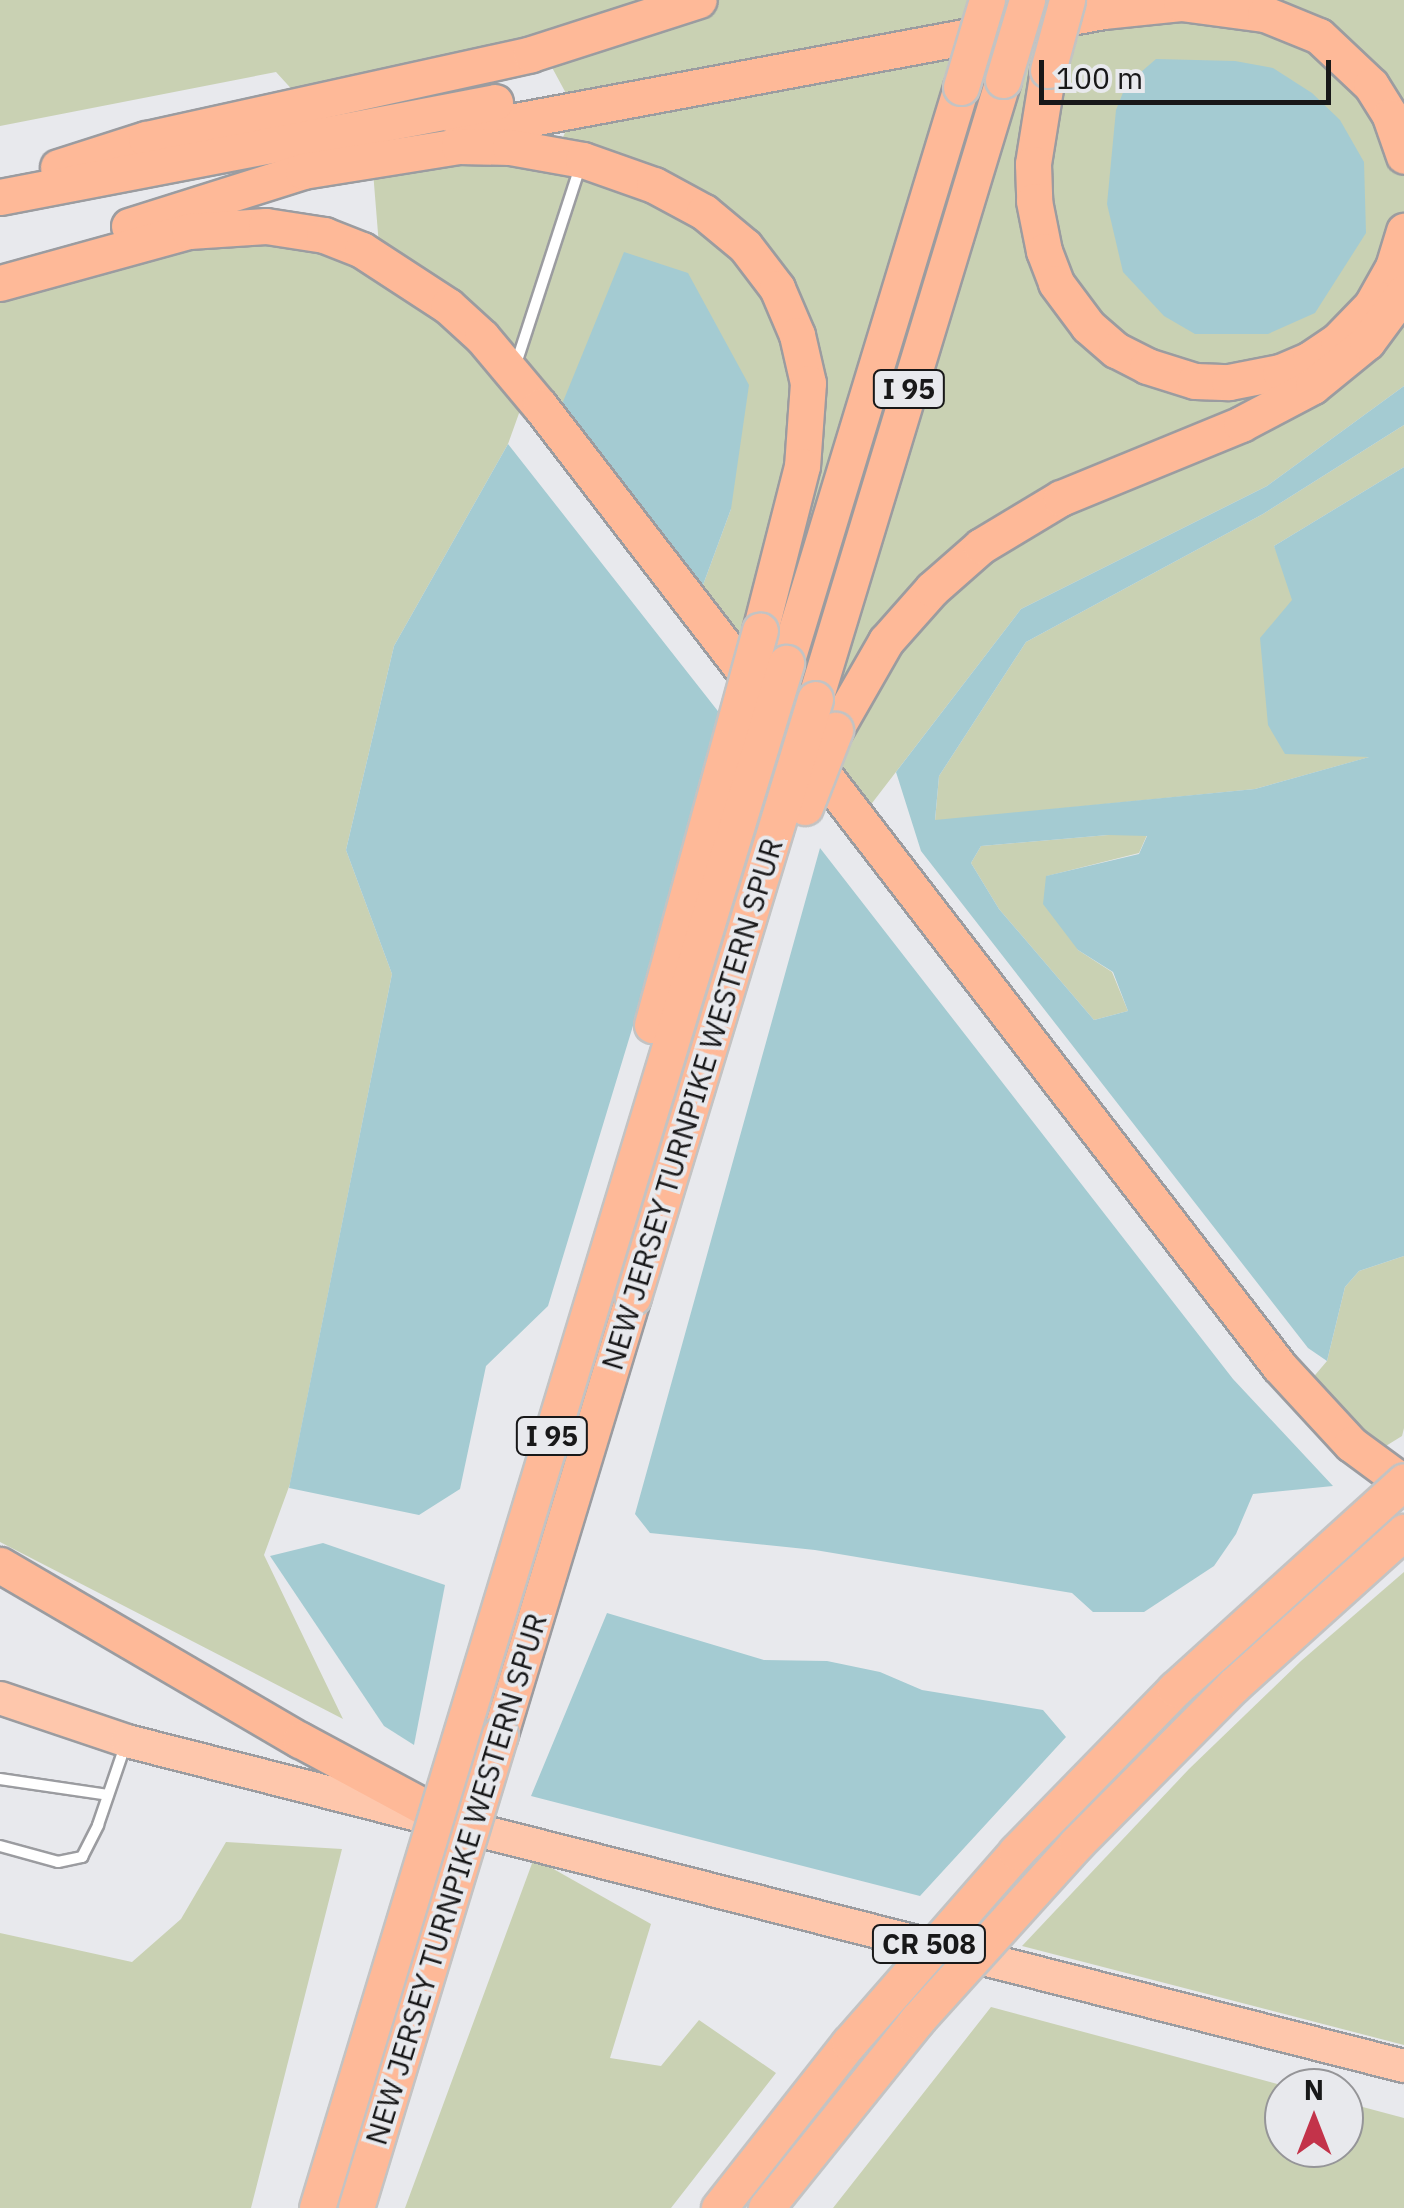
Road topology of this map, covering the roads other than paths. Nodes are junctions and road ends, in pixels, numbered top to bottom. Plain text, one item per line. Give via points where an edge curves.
1 (700, 0) edge
2 (987, 0) edge
3 (1028, 0) edge
4 (1036, 0) edge
5 (1066, 0) edge
6 (1287, 0) edge
7 (1404, 99) edge
8 (1404, 156) edge
9 (583, 160) junction
10 (335, 164) junction
11 (0, 188) edge
12 (0, 197) edge
13 (1404, 231) edge
14 (0, 282) edge
15 (1404, 292) edge
16 (513, 372) junction
17 (616, 1222) junction
18 (633, 1297) junction
19 (1404, 1482) edge
20 (1404, 1532) edge
21 (0, 1564) edge
22 (0, 1698) edge
23 (0, 1716) edge
24 (127, 1741) junction
25 (0, 1780) edge
26 (108, 1796) junction
27 (454, 1823) junction
28 (0, 1846) edge
29 (1404, 2066) edge
30 (317, 2208) edge
31 (356, 2208) edge
32 (719, 2208) edge
33 (766, 2208) edge

1 - 11 highway via 531,54 146,139
2 - 17 highway, NEW JERSEY TURNPIKE WESTERN SPUR / I 95, bridge
3 - 18 highway, NEW JERSEY TURNPIKE WESTERN SPUR / I 95, bridge
4 - 12 highway
5 - 13 highway, bridge via 1033,164 1034,202 1056,283 1116,350 1195,381 1280,372 1338,340 1371,306
6 - 7 highway via 1320,14 1363,46
8 - 10 highway via 1381,99 1332,46 1265,14 1181,3 1102,11 400,143
9 - 10 highway via 459,146
9 - 16 lane
9 - 17 highway, bridge via 654,185 718,222 757,260 792,319 808,383 808,432 760,631 636,1083
10 - 14 highway via 148,218
14 - 16 highway via 190,231 247,225 304,231 397,269 456,314
15 - 18 highway, bridge via 1367,342 1313,386 1241,424 1050,503 981,546 886,642 835,730 690,1184
16 - 19 highway via 1279,1366 1351,1444
17 - 30 highway, NEW JERSEY TURNPIKE WESTERN SPUR / I 95, bridge
18 - 31 highway, NEW JERSEY TURNPIKE WESTERN SPUR / I 95, bridge
19 - 32 highway, bridge via 1175,1689 1016,1852 848,2043
20 - 33 highway, bridge via 1196,1722 1034,1888
21 - 27 highway
22 - 24 highway, CR 508
23 - 24 highway, CR 508
24 - 26 lane
24 - 27 highway, CR 508
25 - 26 lane
26 - 28 lane via 82,1858 58,1862
27 - 29 highway, CR 508

